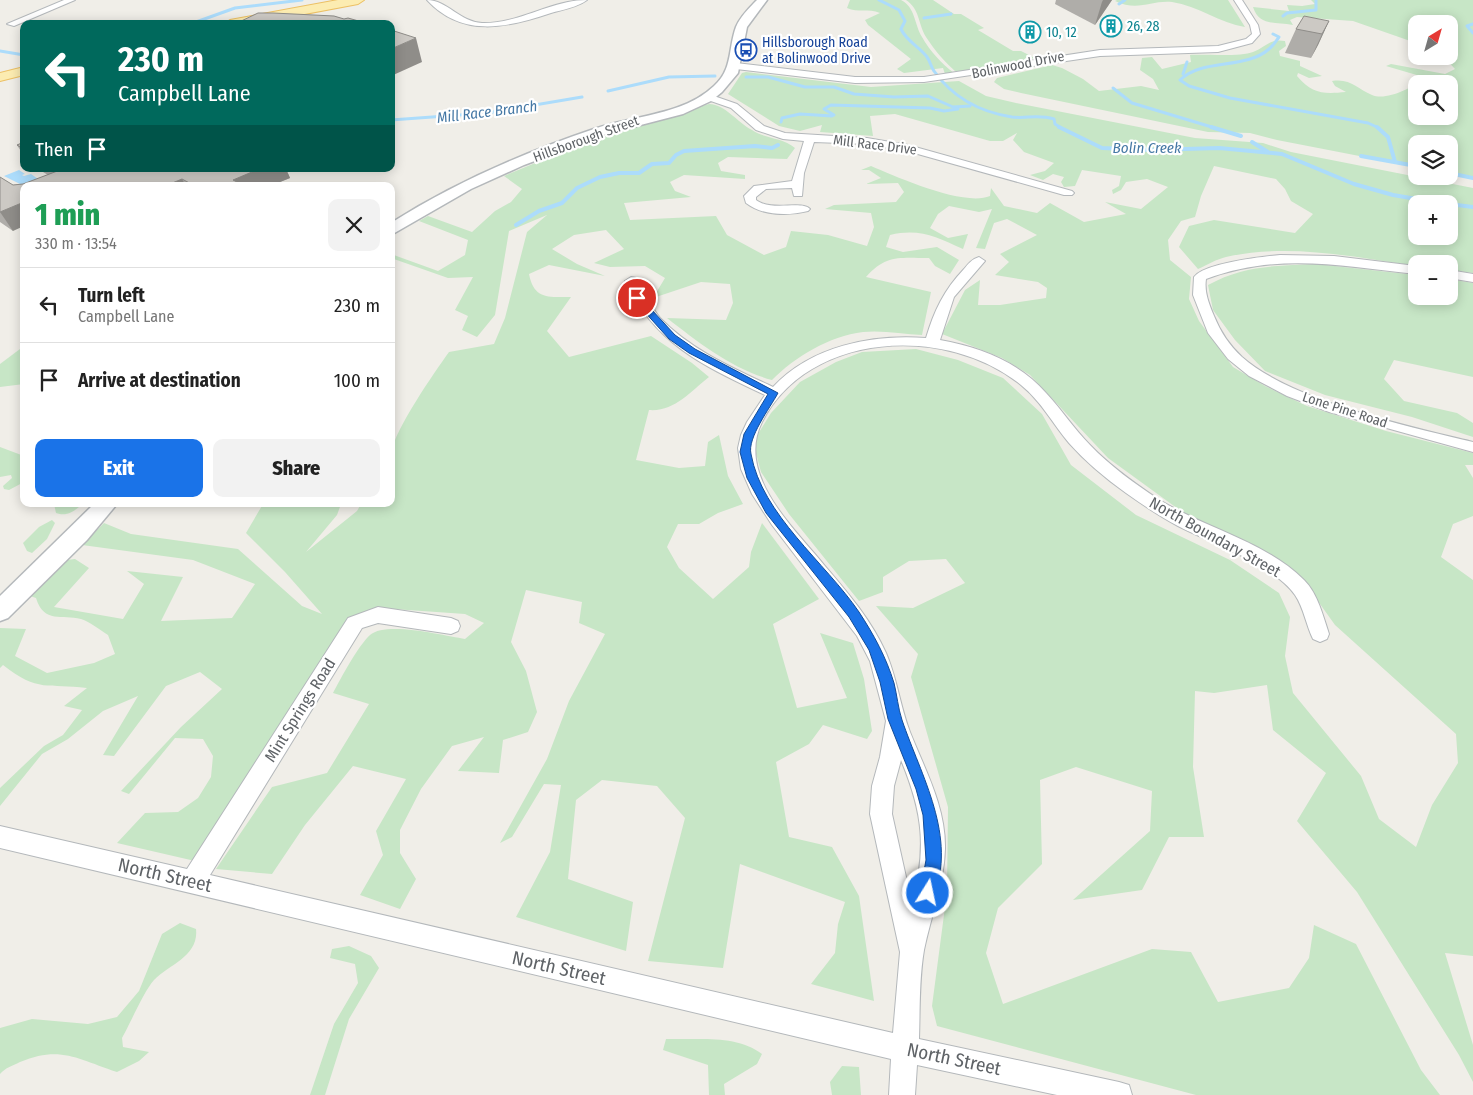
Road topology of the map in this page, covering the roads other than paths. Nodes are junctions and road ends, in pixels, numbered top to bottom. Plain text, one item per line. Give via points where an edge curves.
1 (71, 0) edge
2 (358, 0) edge
3 (431, 0) edge
4 (582, 0) edge
5 (762, 0) edge
6 (1238, 0) edge
7 (20, 20) edge
8 (21, 20) edge
9 (251, 20) edge
10 (0, 24) edge
11 (11, 24) junction
12 (20, 25) edge
13 (736, 66) junction
14 (20, 72) edge
15 (0, 78) edge
16 (708, 97) junction
17 (810, 140) junction
18 (1057, 178) dead end
19 (796, 184) junction
20 (1048, 187) junction
21 (1068, 193) dead end
22 (395, 228) edge
23 (979, 261) dead end
24 (1408, 269) edge
25 (1458, 276) edge
26 (1473, 278) edge
27 (631, 281) dead end
28 (932, 343) junction
29 (773, 393) junction
30 (1473, 447) edge
31 (103, 507) edge
32 (0, 611) edge
33 (451, 626) dead end
34 (1320, 634) dead end
35 (895, 719) junction
36 (0, 836) edge
37 (193, 881) junction
38 (911, 953) junction
39 (905, 1049) junction
40 (902, 1095) edge
41 (1119, 1095) edge

1 - 8 street
2 - 9 main road
3 - 4 street via 452,16 484,26
5 - 13 street, Hillsborough Street via 741,29
6 - 13 street, Bolinwood Drive via 1256,30 1254,39 1242,45 1212,50 1097,52 946,77 897,81 848,80
7 - 11 street
10 - 11 street
11 - 12 street
13 - 16 street, Hillsborough Street via 726,82
14 - 15 main road
16 - 17 street, Mill Race Drive via 734,106 766,130
16 - 22 street, Hillsborough Street via 677,110 603,130 522,162 436,203
17 - 19 street
17 - 20 street, Mill Race Drive via 867,142 908,148
18 - 20 street
19 - 19 street via 758,188 750,196 750,202 772,210 806,215
20 - 21 street, Mill Race Drive
23 - 28 street via 947,296
24 - 30 street, Lone Pine Road via 1310,258 1280,258 1213,271 1200,277 1198,285 1208,320 1222,345 1238,361 1274,383 1342,411
25 - 26 street
27 - 29 street via 637,298 672,337 715,364
28 - 29 street, North Boundary Street via 869,342 848,347 809,364
28 - 34 street, North Boundary Street via 977,355 1008,368 1040,395 1087,452 1155,505 1264,560 1298,585 1313,610
29 - 35 street, North Boundary Street via 750,434 745,452 752,478 770,510 853,614 875,649
31 - 32 street
33 - 37 street, Mint Springs Road via 378,614 355,623
35 - 38 street, North Boundary Street via 881,814
35 - 38 street, North Boundary Street via 923,789 932,831 933,860 928,893
36 - 37 street, North Street
37 - 39 street, North Street
38 - 39 street, North Boundary Street
39 - 40 street, North Boundary Street
39 - 41 street, North Street

